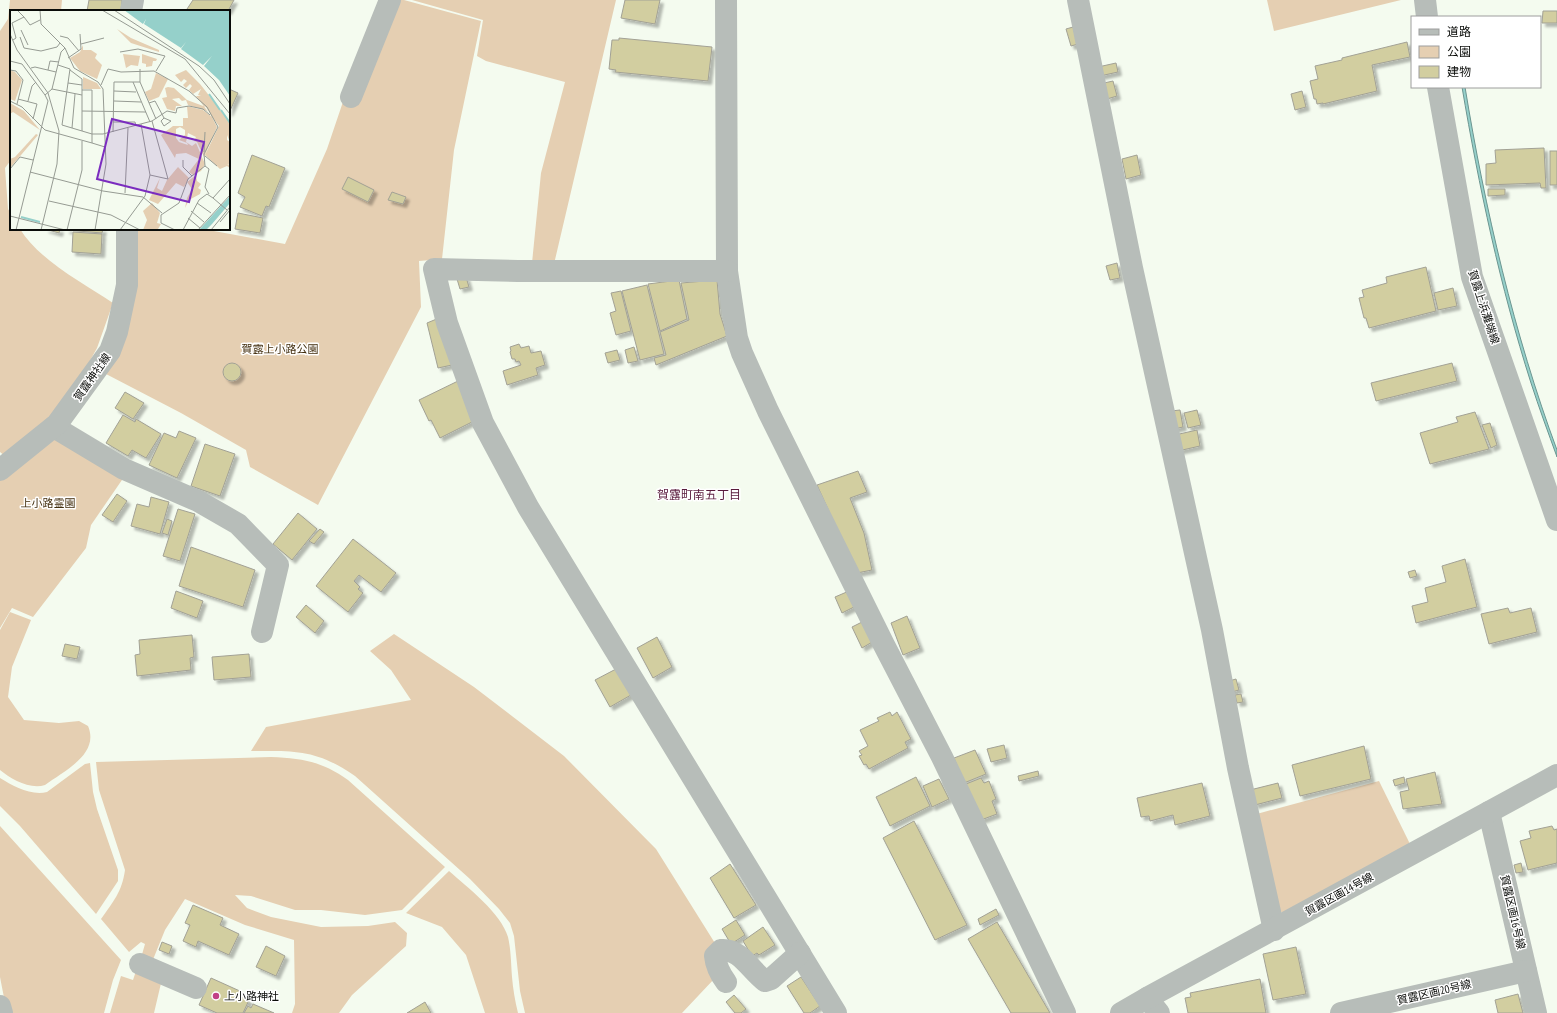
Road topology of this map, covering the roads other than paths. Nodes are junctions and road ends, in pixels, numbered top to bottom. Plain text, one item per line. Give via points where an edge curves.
1 (133, 0) edge
2 (390, 0) edge
3 (726, 0) edge
4 (1078, 0) edge
5 (1425, 0) edge
6 (131, 10) edge
7 (1427, 16) edge
8 (1438, 88) edge
9 (351, 97) dead end
10 (127, 230) edge
11 (727, 271) junction
12 (54, 427) junction
13 (0, 470) edge
14 (1557, 520) edge
15 (262, 632) dead end
16 (1557, 775) edge
17 (1489, 812) junction
18 (1274, 930) junction
19 (800, 954) junction
20 (140, 964) dead end
21 (1526, 971) junction
22 (726, 982) dead end
23 (196, 988) dead end
24 (1153, 1005) edge
25 (0, 1006) edge
26 (2, 1013) edge
27 (836, 1013) edge
28 (1065, 1013) edge
29 (1121, 1013) edge
30 (1341, 1013) edge
31 (1536, 1013) edge

1 - 6 street
2 - 9 street
3 - 11 street
4 - 18 street via 1132,268 1212,630 1238,768
5 - 7 street
8 - 14 street, 賀露上浜灘端線 via 1472,277
10 - 12 street, 賀露神社線 via 127,285 117,332 110,351
11 - 19 street via 434,269 446,323 483,423 528,507
11 - 28 street via 742,353 884,645 942,757
12 - 13 street, 賀露神社線
12 - 15 street via 124,469 198,501 238,524 278,565
16 - 17 street, 賀露区画14号線
17 - 18 street, 賀露区画14号線
17 - 21 street, 賀露区画16号線
18 - 24 street, 賀露区画14号線
19 - 22 street via 771,979 765,981 735,954 721,950 715,956 716,964
19 - 27 street
20 - 23 street
21 - 30 street, 賀露区画20号線
21 - 31 street, 賀露区画16号線
24 - 29 street, 賀露区画14号線
25 - 26 street

